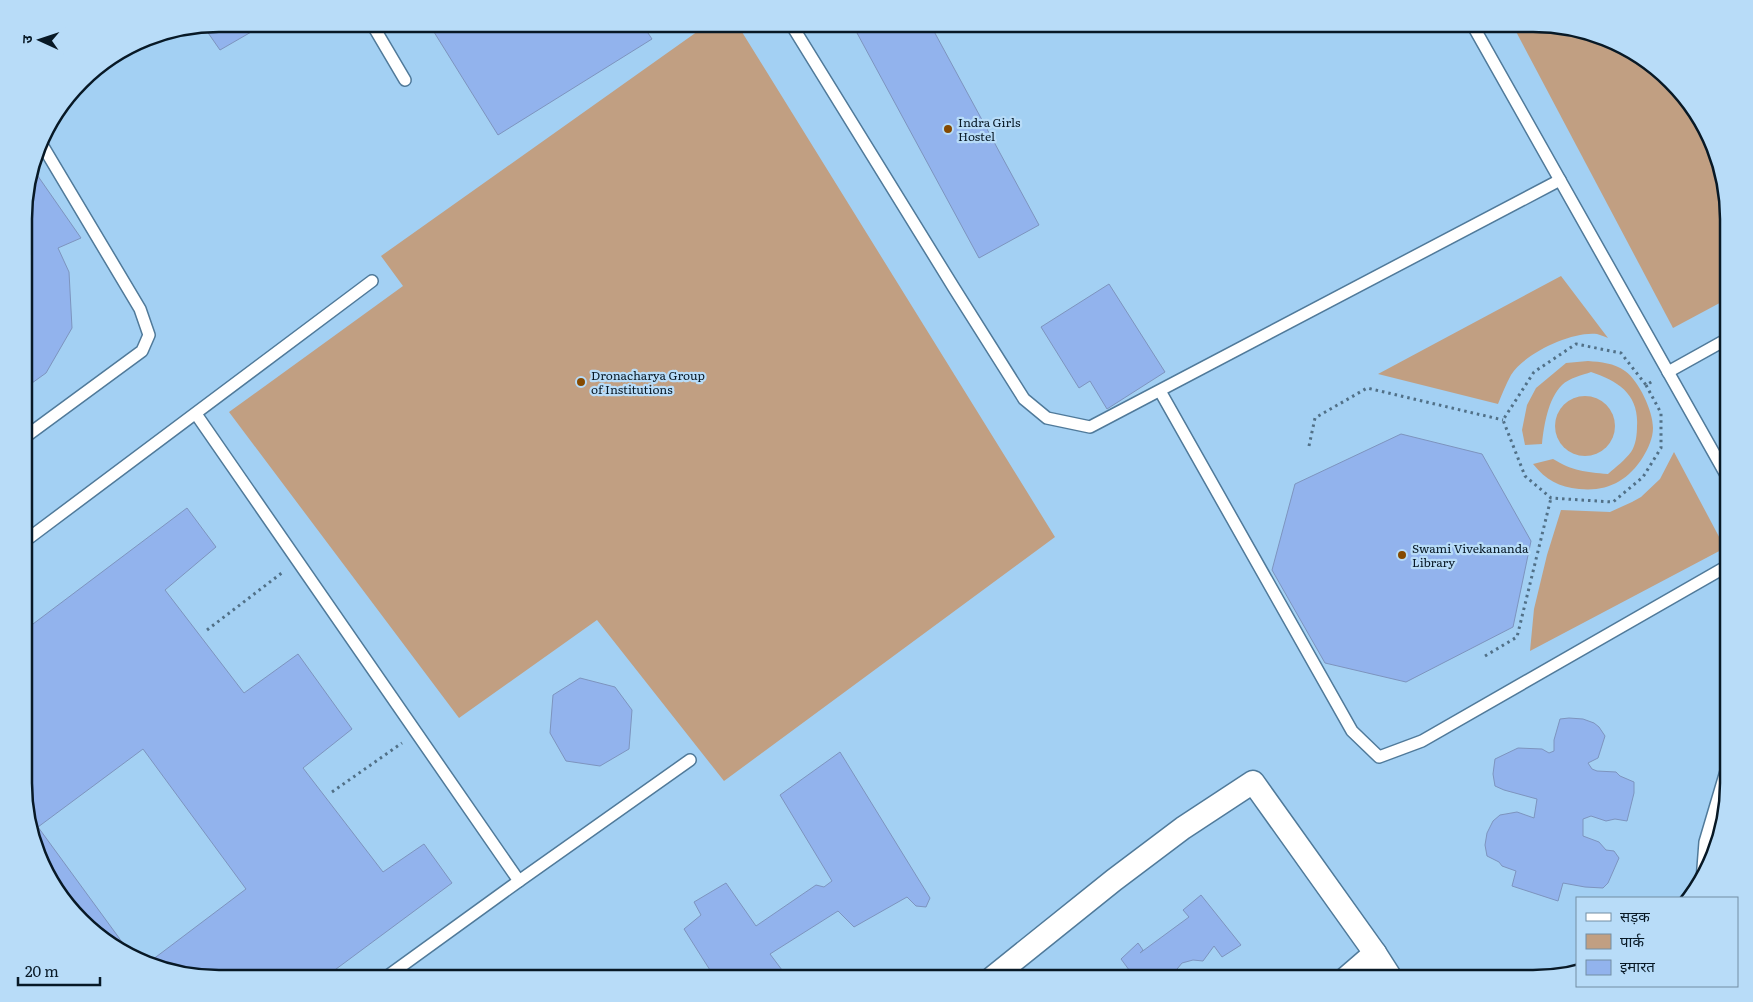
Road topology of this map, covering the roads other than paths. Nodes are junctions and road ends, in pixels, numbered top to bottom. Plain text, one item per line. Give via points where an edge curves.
1 (377, 32) edge
2 (796, 32) edge
3 (1477, 32) edge
4 (405, 80) dead end
5 (46, 151) edge
6 (1560, 180) junction
7 (372, 281) dead end
8 (1720, 343) edge
9 (1668, 372) junction
10 (1160, 391) junction
11 (196, 414) junction
12 (32, 432) edge
13 (1720, 464) edge
14 (32, 536) edge
15 (1720, 570) edge
16 (690, 760) dead end
17 (1720, 791) edge
18 (1704, 859) edge
19 (519, 881) junction
20 (1375, 953) junction
21 (396, 970) edge
22 (1002, 970) edge
23 (1355, 970) edge
24 (1386, 970) edge

1 - 4 lane
2 - 10 lane via 1024,398 1047,418 1090,428
3 - 6 lane
5 - 12 lane via 140,309 149,335 142,352
6 - 9 lane
6 - 10 lane
7 - 11 lane
8 - 9 lane
9 - 13 lane
10 - 15 lane via 1352,731 1379,756 1422,741
11 - 14 lane
11 - 19 lane
16 - 19 lane
17 - 18 lane via 1705,842
19 - 21 lane
20 - 22 street via 1254,782 1183,828
20 - 23 street
20 - 24 street

